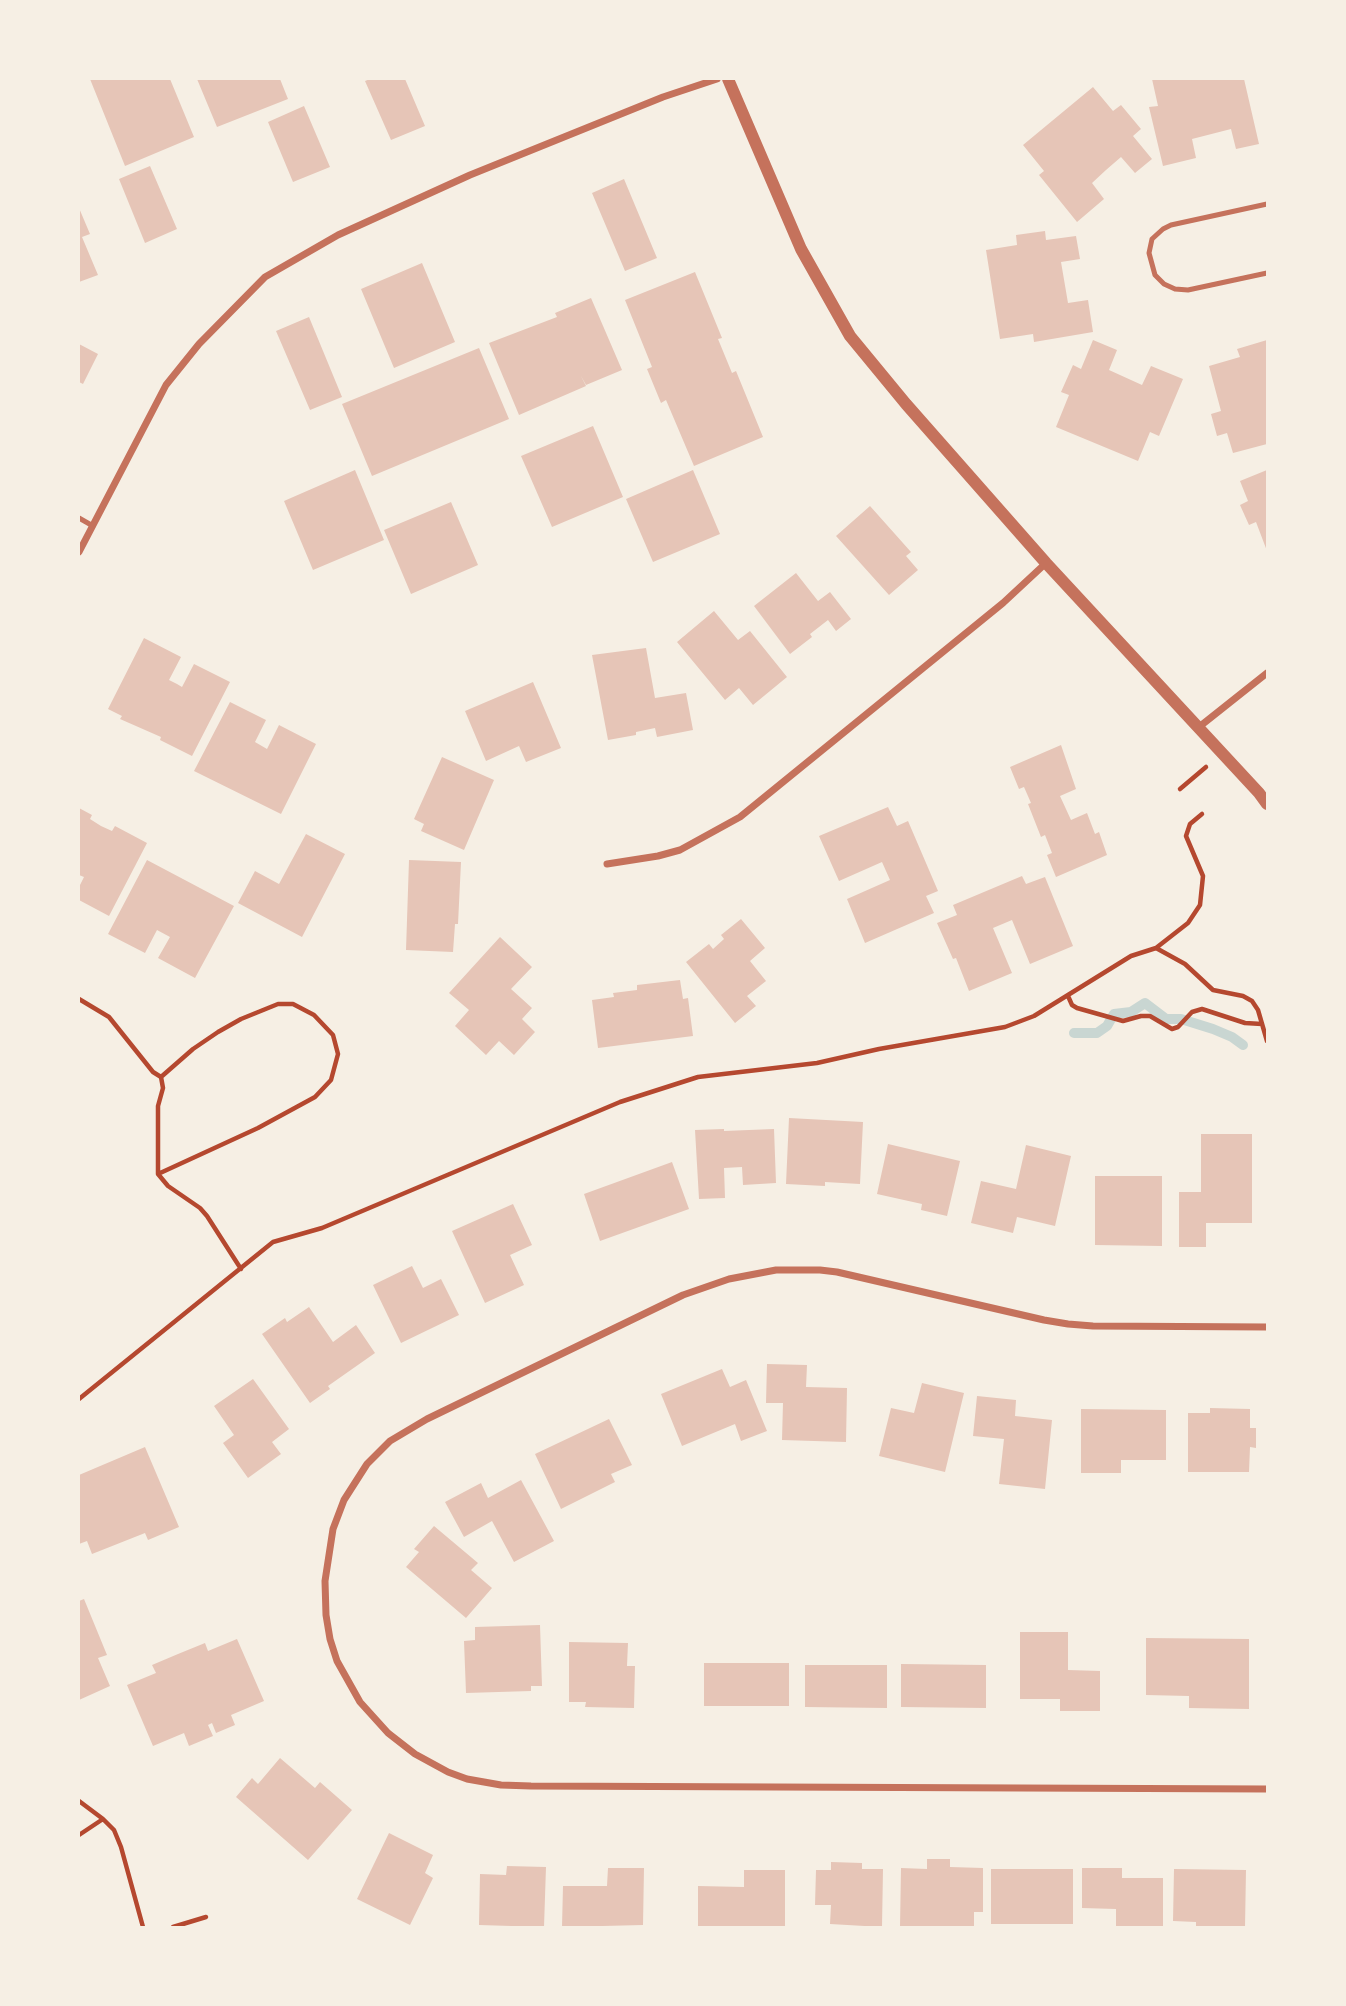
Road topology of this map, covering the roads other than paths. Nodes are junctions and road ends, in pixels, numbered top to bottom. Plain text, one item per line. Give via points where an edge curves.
1 (717, 79) edge
2 (728, 79) edge
3 (1267, 204) edge
4 (1267, 273) edge
5 (79, 518) edge
6 (93, 526) junction
7 (79, 552) edge
8 (1046, 563) junction
9 (1267, 673) edge
10 (1199, 727) junction
11 (1267, 804) edge
12 (607, 864) dead end
13 (1267, 1327) edge
14 (1267, 1789) edge

1 - 6 street via 470,175 338,235 265,277 166,385
2 - 8 street via 801,249 850,336
3 - 4 lane via 1171,225 1152,239 1149,253 1154,275 1175,289
5 - 6 lane
6 - 7 street
8 - 10 street
8 - 12 street via 740,817 680,850
9 - 10 street
10 - 11 street
13 - 14 street via 1068,1324 820,1270 776,1270 717,1283 624,1323 390,1441 344,1500 326,1565 326,1615 337,1661 370,1716 415,1755 467,1779 545,1786

